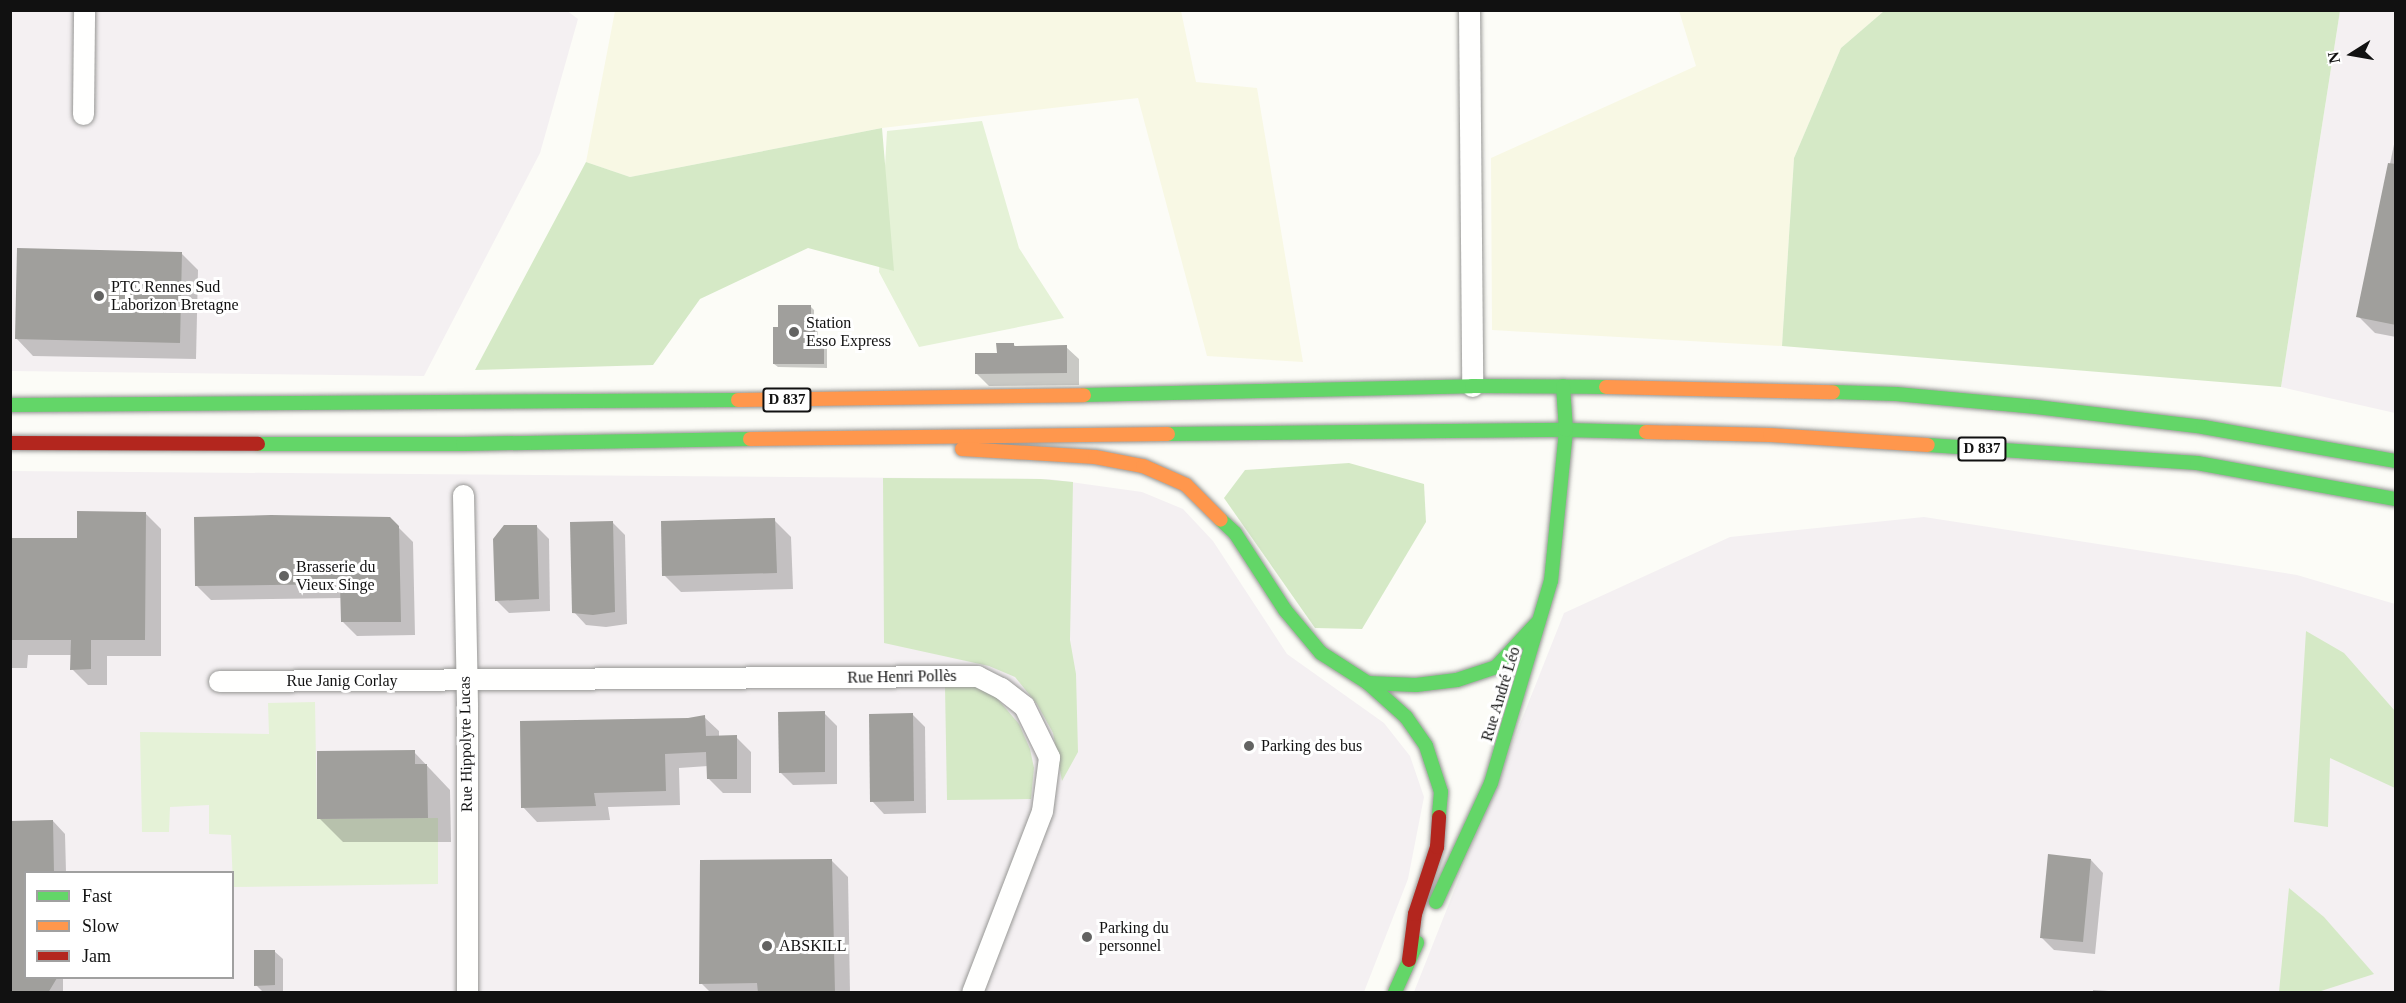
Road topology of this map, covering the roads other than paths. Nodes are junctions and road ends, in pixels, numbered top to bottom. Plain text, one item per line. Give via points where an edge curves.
1 (84, 10) edge
2 (1469, 10) edge
3 (83, 114) dead end
4 (1472, 386) junction
5 (1563, 386) junction
6 (10, 405) edge
7 (1566, 430) junction
8 (926, 436) junction
9 (10, 442) edge
10 (2396, 461) edge
11 (463, 495) dead end
12 (2396, 499) edge
13 (1541, 619) junction
14 (466, 680) junction
15 (219, 681) dead end
16 (1368, 683) junction
17 (1409, 960) junction
18 (467, 993) edge
19 (972, 993) edge
20 (1395, 993) edge

1 - 3 street
2 - 4 street
4 - 5 main road, D 837
4 - 6 main road, D 837 via 897,399
5 - 7 main road, Rue André Léo
5 - 10 main road, D 837 via 1764,389 1929,397 2202,428
7 - 8 main road, D 837
7 - 12 main road, D 837 via 1770,435 2197,464
7 - 13 main road, Rue André Léo via 1551,581
8 - 9 main road, D 837 via 464,444
8 - 16 main road via 951,449 1095,457 1143,466 1186,485 1235,533 1285,610 1321,653
11 - 14 street, Rue Hippolyte Lucas
13 - 16 main road via 1496,667 1457,680 1416,685
13 - 17 main road, Rue André Léo via 1491,783
14 - 15 street, Rue Janig Corlay
14 - 18 street, Rue Hippolyte Lucas
14 - 19 street, Rue Henri Pollès via 977,676 1001,688 1024,706 1049,757 1042,811
16 - 17 main road via 1406,717 1426,746 1441,792 1437,847 1415,914
17 - 20 main road, Rue André Léo

